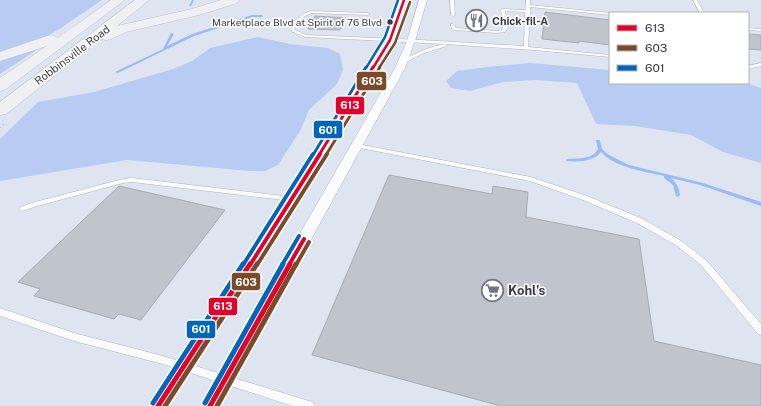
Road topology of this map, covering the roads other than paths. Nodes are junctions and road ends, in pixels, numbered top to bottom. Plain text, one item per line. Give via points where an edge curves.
1 (119, 0) edge
2 (143, 0) edge
3 (233, 0) edge
4 (404, 0) edge
5 (423, 0) edge
6 (452, 0) edge
7 (528, 0) edge
8 (695, 0) edge
9 (529, 6) junction
10 (529, 11) junction
11 (701, 12) edge
12 (368, 14) dead end
13 (609, 14) edge
14 (453, 15) dead end
15 (504, 16) dead end
16 (452, 25) dead end
17 (506, 28) dead end
18 (749, 29) edge
19 (761, 30) edge
20 (75, 32) junction
21 (390, 40) junction
22 (411, 41) junction
23 (455, 44) junction
24 (82, 47) junction
25 (526, 48) junction
26 (609, 56) edge
27 (0, 57) edge
28 (402, 63) junction
29 (761, 64) edge
30 (749, 68) edge
31 (0, 86) edge
32 (0, 110) edge
33 (357, 146) junction
34 (292, 199) junction
35 (23, 209) dead end
36 (0, 312) edge
37 (761, 330) edge
38 (184, 367) junction
39 (225, 379) junction
40 (158, 406) edge
41 (210, 406) edge
42 (309, 406) edge

1 - 20 highway, Robbinsville Road
2 - 24 highway, Robbinsville Road
3 - 24 highway via 195,12 122,29
4 - 21 street
5 - 22 street
6 - 14 lane
7 - 9 lane
8 - 11 lane
9 - 10 lane
9 - 13 lane
10 - 15 lane via 503,10
10 - 25 lane
12 - 21 lane via 312,12 304,15 295,24 293,31 305,36
16 - 17 lane via 454,29 470,31 500,32
18 - 19 lane
20 - 27 highway
20 - 31 highway, Robbinsville Road
21 - 22 lane
21 - 34 street
22 - 23 lane
22 - 28 street
23 - 25 lane
23 - 28 lane via 425,50
24 - 32 highway, Robbinsville Road
25 - 26 lane
28 - 33 street
29 - 30 lane
33 - 37 lane via 531,179 640,221 680,244 704,263
33 - 39 street
34 - 35 lane via 132,180
34 - 38 street
36 - 38 lane via 74,337
38 - 39 lane
38 - 40 street
39 - 41 street
39 - 42 lane

